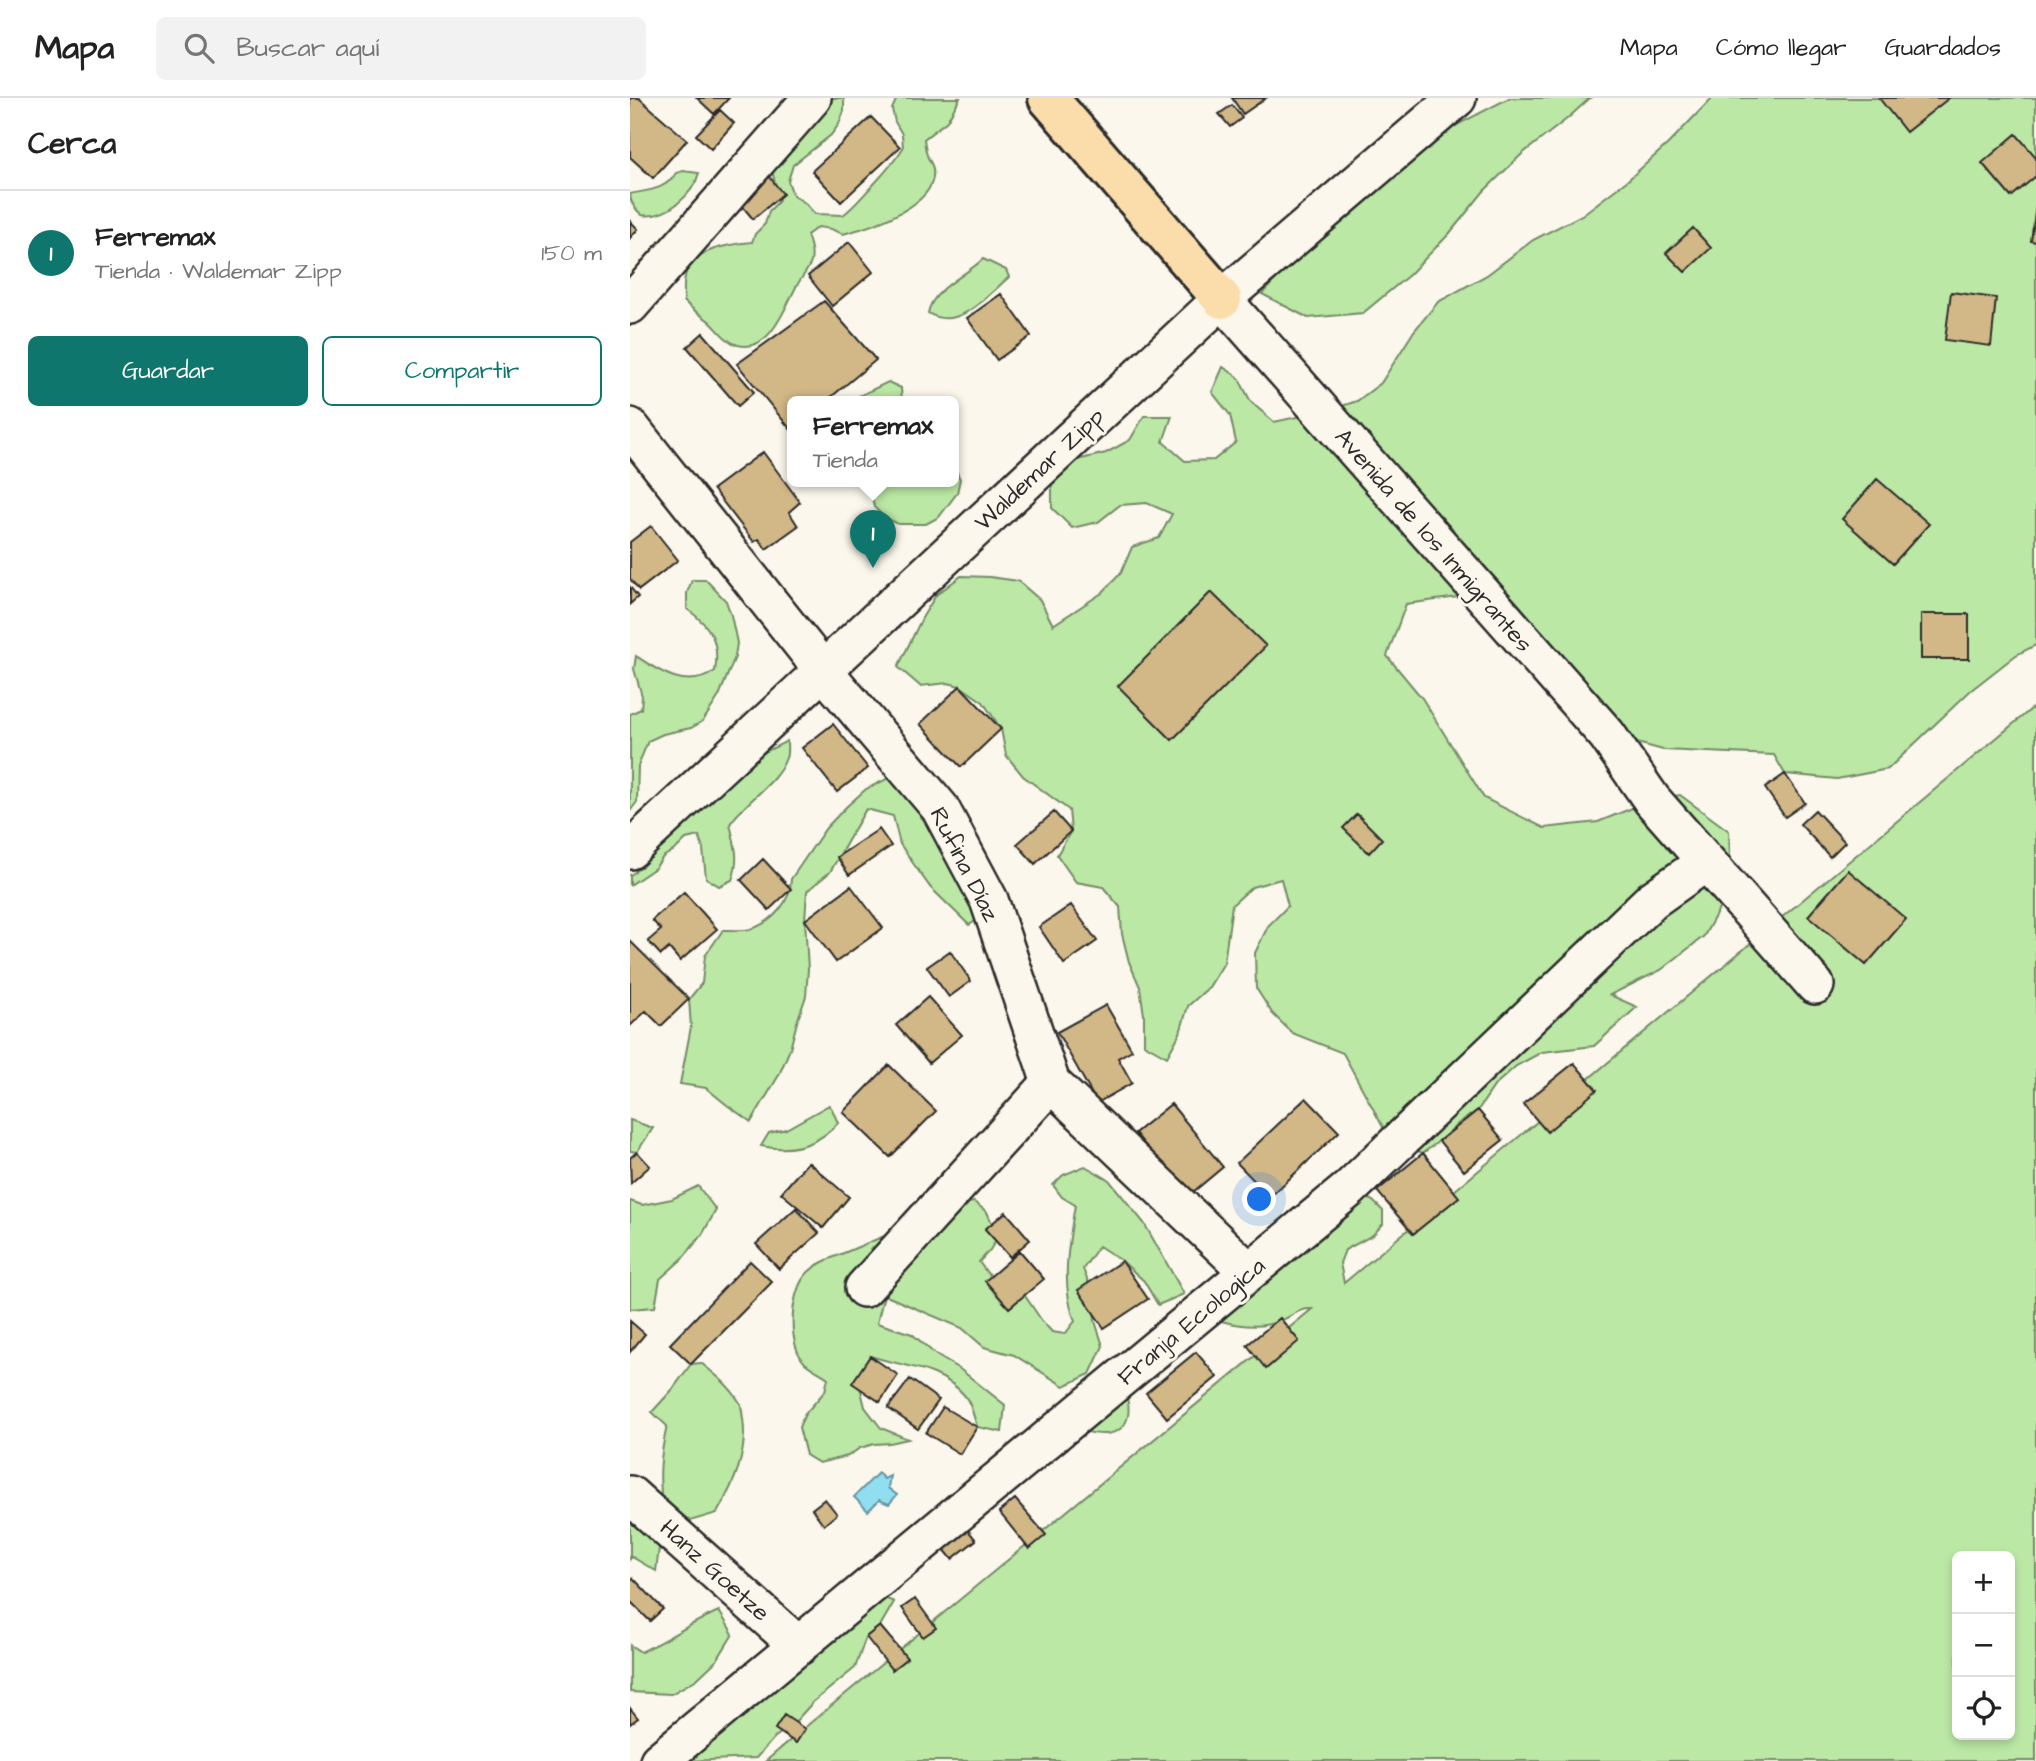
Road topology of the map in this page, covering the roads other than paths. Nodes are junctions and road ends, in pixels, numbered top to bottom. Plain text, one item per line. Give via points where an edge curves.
1 (812, 98) edge
2 (1048, 98) edge
3 (1457, 98) edge
4 (1222, 299) junction
5 (630, 305) edge
6 (630, 427) edge
7 (822, 669) junction
8 (630, 850) edge
9 (1706, 862) junction
10 (1815, 985) dead end
11 (1051, 1083) junction
12 (1249, 1272) junction
13 (864, 1288) dead end
14 (630, 1495) edge
15 (799, 1646) junction
16 (659, 1761) edge

1 - 5 street
2 - 4 main road, Avenida de los Inmigrantes
3 - 4 street, Waldemar Zipp
4 - 7 street, Waldemar Zipp
4 - 9 street, Avenida de los Inmigrantes via 1607,735 1652,800
6 - 7 street, Rufina Díaz
7 - 8 street, Waldemar Zipp
7 - 11 street, Rufina Díaz via 940,808 989,900
9 - 10 street, Avenida de los Inmigrantes
9 - 12 street, Franja Ecologica via 1652,900 1349,1189
11 - 12 street, Rufina Díaz
11 - 13 street
12 - 15 street, Franja Ecologica
14 - 15 street, Hanz Goetze
15 - 16 street, Franja Ecologica

